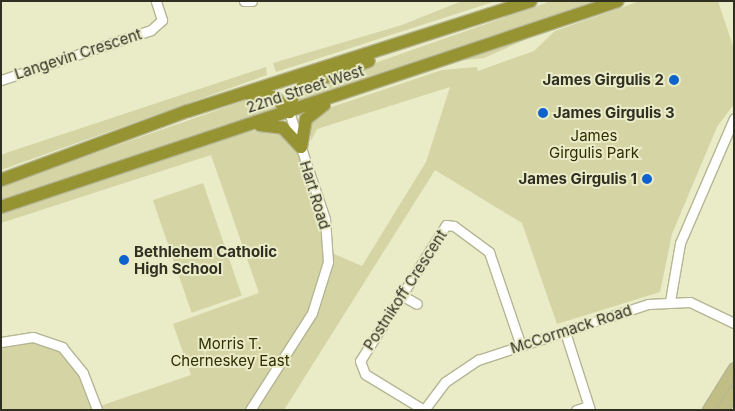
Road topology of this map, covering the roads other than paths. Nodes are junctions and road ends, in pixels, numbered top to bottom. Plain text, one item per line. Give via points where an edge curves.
1 (156, 1) edge
2 (244, 1) edge
3 (252, 1) edge
4 (531, 1) edge
5 (618, 1) edge
6 (463, 23) junction
7 (1, 80) edge
8 (238, 94) junction
9 (335, 97) junction
10 (289, 112) junction
11 (734, 118) edge
12 (250, 124) junction
13 (300, 147) junction
14 (1, 180) edge
15 (1, 207) edge
16 (401, 295) junction
17 (670, 301) junction
18 (416, 304) dead end
19 (734, 323) edge
20 (565, 332) junction
21 (1, 342) edge
22 (521, 346) junction
23 (734, 368) edge
24 (734, 391) edge
25 (589, 408) edge
26 (97, 410) edge
27 (250, 410) edge
28 (424, 410) edge
29 (576, 410) edge
30 (708, 410) edge
31 (722, 410) edge

1 - 7 street, Langevin Crescent via 162,20 151,30
2 - 3 street
4 - 6 highway, 22nd Street West
5 - 9 highway, 22nd Street West
6 - 8 highway, 22nd Street West
6 - 10 highway via 304,85 293,95
8 - 10 highway via 274,97
8 - 14 highway, 22nd Street West
9 - 10 highway, 22nd Street West
9 - 13 highway via 306,119
10 - 12 highway, 22nd Street West
10 - 13 street, Hart Road
11 - 17 street via 680,242
12 - 13 highway via 280,126
12 - 15 highway, 22nd Street West
13 - 27 street, Hart Road via 327,230 325,278 312,313
16 - 18 street
16 - 22 street, Postnikoff Crescent via 443,227 454,226 489,252
16 - 28 street, Postnikoff Crescent via 359,365 366,374
17 - 19 street, McCormack Road via 704,306
17 - 20 street, McCormack Road
20 - 22 street, McCormack Road
20 - 25 street
21 - 26 street via 33,337 62,347 83,373
22 - 28 street, McCormack Road via 459,371
23 - 30 main road
24 - 31 main road
25 - 29 street

